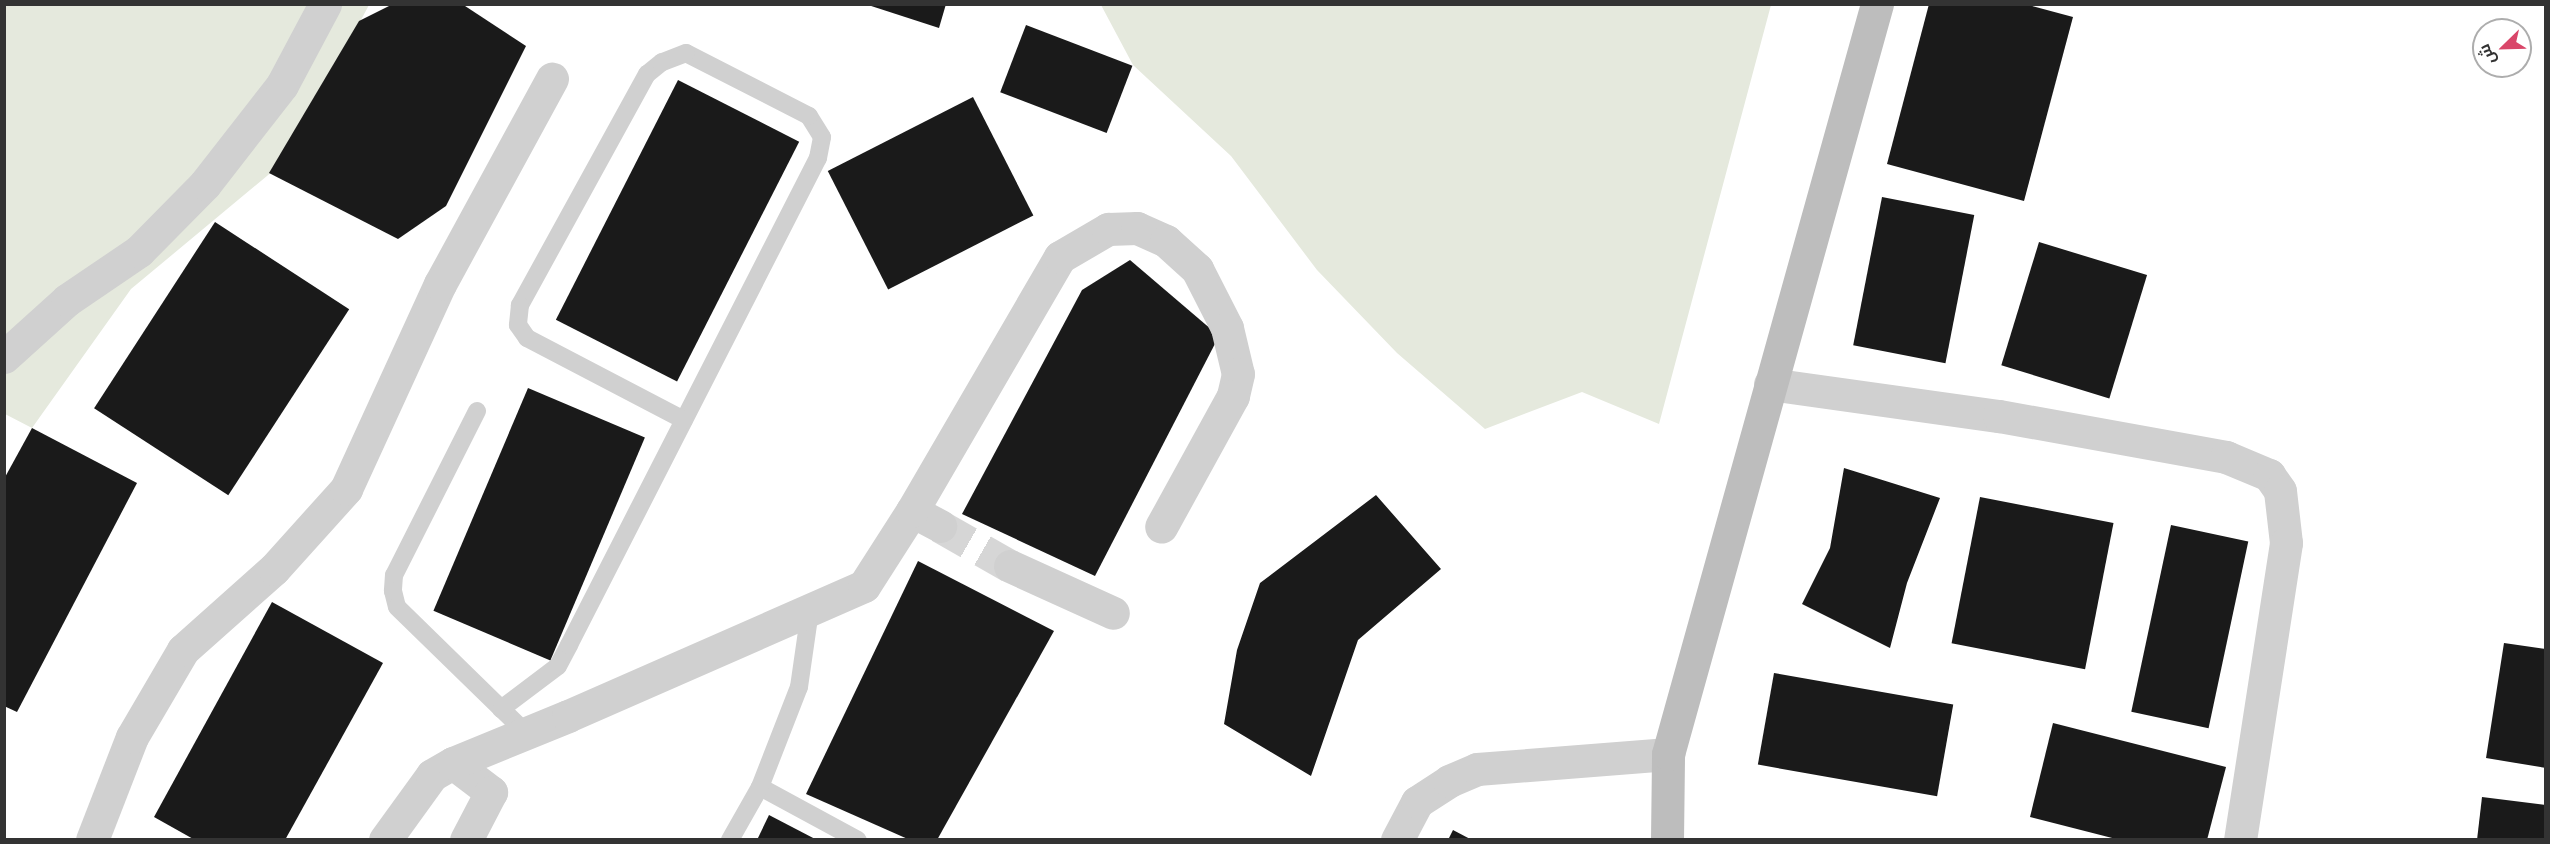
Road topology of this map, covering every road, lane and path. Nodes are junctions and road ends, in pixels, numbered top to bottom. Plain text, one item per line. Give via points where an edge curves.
1 (325, 4) edge
2 (1876, 4) edge
3 (552, 79) dead end
4 (4, 357) edge
5 (1770, 384) junction
6 (477, 411) dead end
7 (684, 420) junction
8 (1161, 527) dead end
9 (1010, 566) tunnel mouth
10 (810, 611) junction
11 (1113, 613) dead end
12 (501, 709) junction
13 (526, 733) junction
14 (1668, 754) junction
15 (453, 762) junction
16 (760, 787) junction
17 (92, 840) edge
18 (385, 840) edge
19 (466, 840) edge
20 (730, 840) edge
21 (858, 840) edge
22 (1396, 840) edge
23 (1667, 840) edge
24 (2240, 840) edge

1 - 4 street via 282,85 206,184 139,251 67,300
2 - 5 street
3 - 17 street via 440,284 346,489 274,569 183,650 132,738
5 - 14 street
5 - 24 street via 1999,416 2215,455 2269,475 2280,491 2286,543
6 - 12 lane via 394,575 393,591 396,607
7 - 7 lane via 527,338 518,325 520,305 647,74 662,62 686,53 809,116 822,136 818,158
7 - 12 lane via 558,666
8 - 10 street via 1233,396 1238,374 1227,328 1197,269 1166,241 1137,228 1108,229 1060,257 926,519 864,586
9 - 11 street
10 - 13 street
10 - 16 lane via 799,687
12 - 13 lane
13 - 15 street
14 - 22 street via 1477,769 1417,802
14 - 23 street
15 - 18 street via 432,775
15 - 19 street via 491,792
16 - 20 lane
16 - 21 lane

